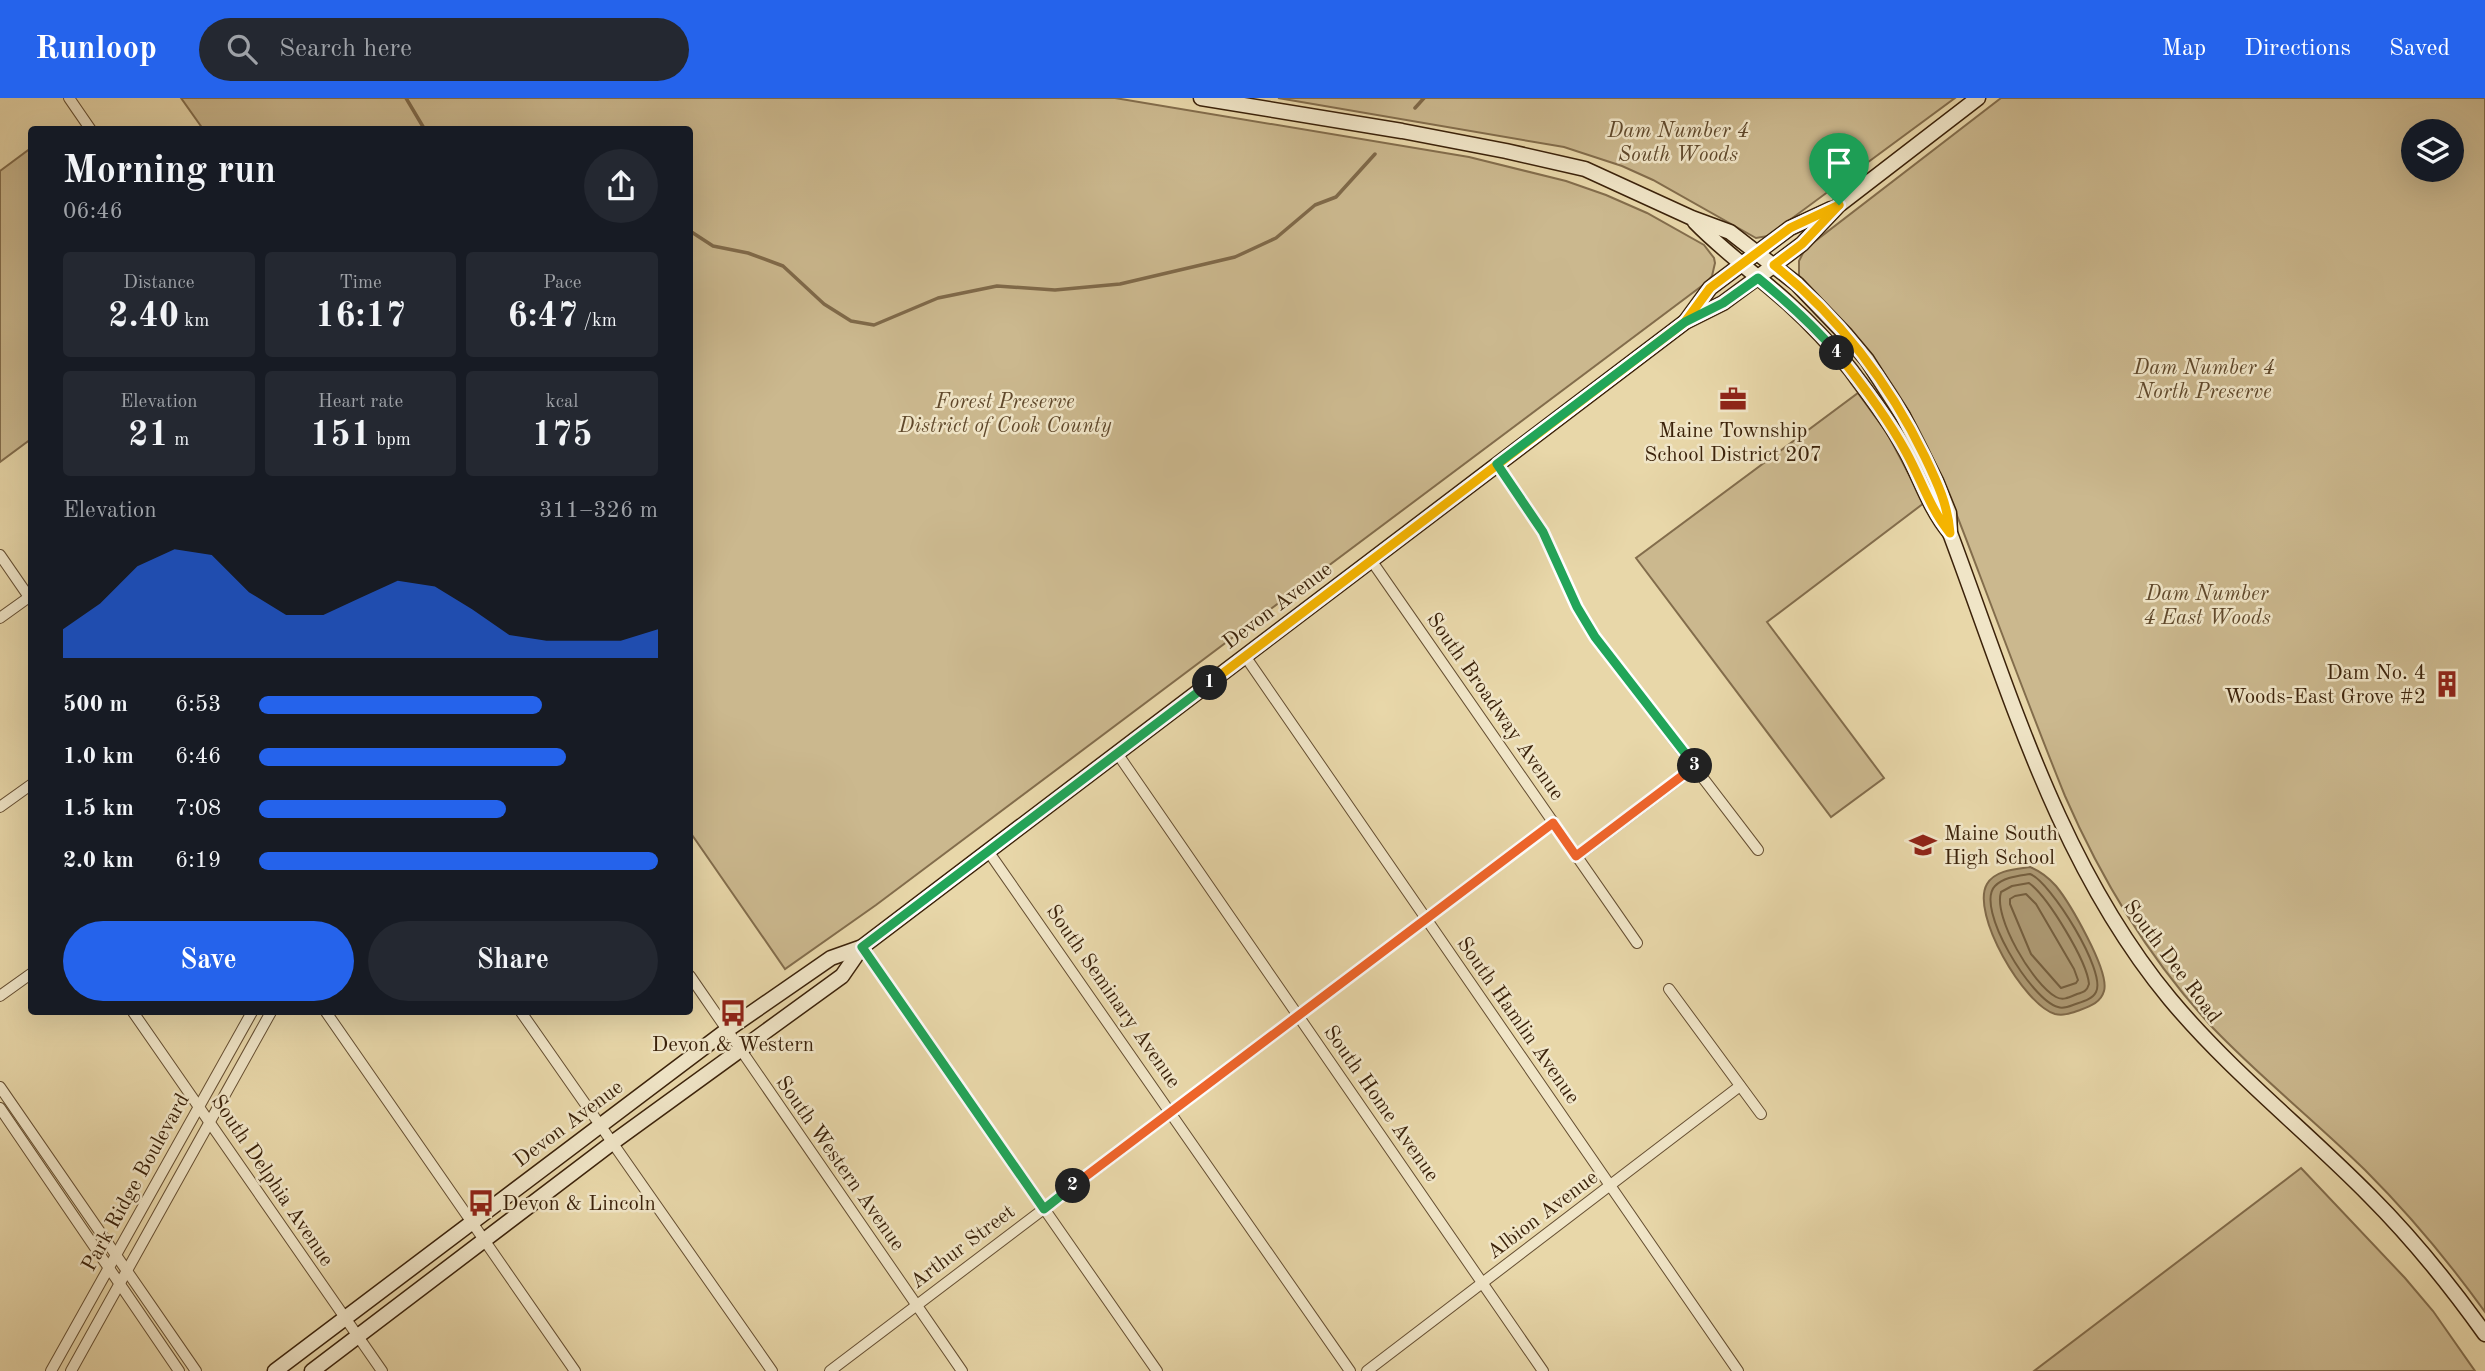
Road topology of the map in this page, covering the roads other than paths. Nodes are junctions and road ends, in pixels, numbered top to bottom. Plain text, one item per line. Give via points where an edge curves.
1 (69, 98) edge
2 (1201, 98) edge
3 (1978, 98) edge
4 (88, 126) edge
5 (1839, 205) junction
6 (1692, 218) junction
7 (1758, 252) junction
8 (1741, 265) junction
9 (1774, 265) junction
10 (1758, 278) junction
11 (1685, 322) junction
12 (1497, 464) junction
13 (1950, 533) junction
14 (0, 555) edge
15 (1371, 560) junction
16 (28, 593) edge
17 (28, 597) edge
18 (0, 618) edge
19 (1245, 656) junction
20 (1117, 753) junction
21 (1695, 767) junction
22 (28, 787) edge
23 (0, 807) edge
24 (1553, 823) junction
25 (1758, 850) dead end
26 (988, 851) junction
27 (1576, 856) junction
28 (1426, 919) junction
29 (1637, 943) dead end
30 (862, 947) junction
31 (28, 976) edge
32 (693, 980) edge
33 (1670, 989) dead end
34 (0, 996) edge
35 (135, 1015) edge
36 (249, 1015) edge
37 (269, 1015) edge
38 (328, 1015) edge
39 (523, 1015) edge
40 (1298, 1016) junction
41 (727, 1030) junction
42 (740, 1049) junction
43 (0, 1087) edge
44 (1740, 1087) junction
45 (199, 1107) junction
46 (0, 1108) edge
47 (1172, 1112) junction
48 (1760, 1114) dead end
49 (209, 1122) junction
50 (599, 1125) junction
51 (612, 1143) junction
52 (1611, 1186) junction
53 (1044, 1209) junction
54 (471, 1222) junction
55 (484, 1241) junction
56 (116, 1255) junction
57 (108, 1269) junction
58 (126, 1270) junction
59 (1482, 1283) junction
60 (118, 1284) junction
61 (916, 1305) junction
62 (345, 1318) junction
63 (2485, 1334) edge
64 (357, 1336) junction
65 (51, 1371) edge
66 (71, 1371) edge
67 (179, 1371) edge
68 (195, 1371) edge
69 (275, 1371) edge
70 (312, 1371) edge
71 (382, 1371) edge
72 (575, 1371) edge
73 (772, 1371) edge
74 (830, 1371) edge
75 (962, 1371) edge
76 (1157, 1371) edge
77 (1350, 1371) edge
78 (1367, 1371) edge
79 (1544, 1371) edge
80 (1738, 1371) edge

1 - 4 street
2 - 6 main road, South Dee Road via 1402,131 1586,169
3 - 5 main road, Devon Avenue
5 - 7 main road, Devon Avenue via 1790,228
5 - 9 main road, Devon Avenue via 1802,244
6 - 7 main road, South Dee Road via 1730,232
6 - 8 main road, South Dee Road
7 - 8 main road, Devon Avenue
7 - 9 main road, South Dee Road
8 - 10 main road, South Dee Road
8 - 11 main road, Devon Avenue via 1710,288
9 - 10 main road, Devon Avenue
9 - 13 main road, South Dee Road via 1846,335 1888,392 1936,481 1949,513
10 - 11 main road, Devon Avenue
10 - 13 main road, South Dee Road via 1818,331 1852,372 1905,450 1936,516
11 - 12 main road, Devon Avenue
12 - 15 main road, Devon Avenue
12 - 21 street via 1543,532 1595,637
13 - 63 main road, South Dee Road via 2060,821 2119,929 2204,1038 2370,1196
14 - 16 street
15 - 19 main road, Devon Avenue
15 - 24 street, South Broadway Avenue
17 - 18 street
19 - 20 main road, Devon Avenue
19 - 28 street, South Hamlin Avenue
20 - 26 main road, Devon Avenue
20 - 40 street, South Home Avenue
21 - 25 street
21 - 27 street
22 - 23 street
24 - 27 street, South Broadway Avenue
24 - 28 street, Arthur Street
26 - 30 main road, Devon Avenue
26 - 47 street, South Seminary Avenue
27 - 29 street, South Broadway Avenue
28 - 40 street, Arthur Street
28 - 52 street, South Hamlin Avenue
30 - 41 main road, Devon Avenue via 831,958
30 - 42 main road, Devon Avenue via 842,976
30 - 53 street
31 - 34 street
32 - 41 street, South Western Avenue
33 - 44 street
35 - 45 street, South Delphia Avenue
36 - 45 street, Park Ridge Boulevard
37 - 49 street, Park Ridge Boulevard
38 - 54 street
39 - 50 street
40 - 47 street, Arthur Street
40 - 59 street, South Home Avenue
41 - 42 street, South Western Avenue
41 - 50 main road, Devon Avenue
42 - 51 main road, Devon Avenue
42 - 61 street, South Western Avenue
43 - 56 street
44 - 48 street
44 - 52 street, Albion Avenue
45 - 49 street, South Delphia Avenue
45 - 56 street, Park Ridge Boulevard
46 - 57 street
47 - 53 street, Arthur Street
47 - 77 street, South Seminary Avenue
49 - 58 street, Park Ridge Boulevard
49 - 62 street, South Delphia Avenue
50 - 51 street
50 - 54 main road, Devon Avenue
51 - 55 main road, Devon Avenue
51 - 73 street
52 - 59 street, Albion Avenue
52 - 80 street, South Hamlin Avenue
53 - 61 street, Arthur Street
53 - 76 street
54 - 55 street
54 - 62 main road, Devon Avenue
55 - 64 main road, Devon Avenue
55 - 72 street
56 - 57 street, Park Ridge Boulevard
56 - 58 street
57 - 60 street
57 - 65 street, Park Ridge Boulevard
58 - 60 street, Park Ridge Boulevard
58 - 68 street
59 - 78 street, Albion Avenue
59 - 79 street, South Home Avenue
60 - 66 street, Park Ridge Boulevard
60 - 67 street
61 - 74 street, Arthur Street
61 - 75 street, South Western Avenue
62 - 64 street, South Delphia Avenue
62 - 69 main road, Devon Avenue
64 - 70 main road, Devon Avenue
64 - 71 street, South Delphia Avenue

